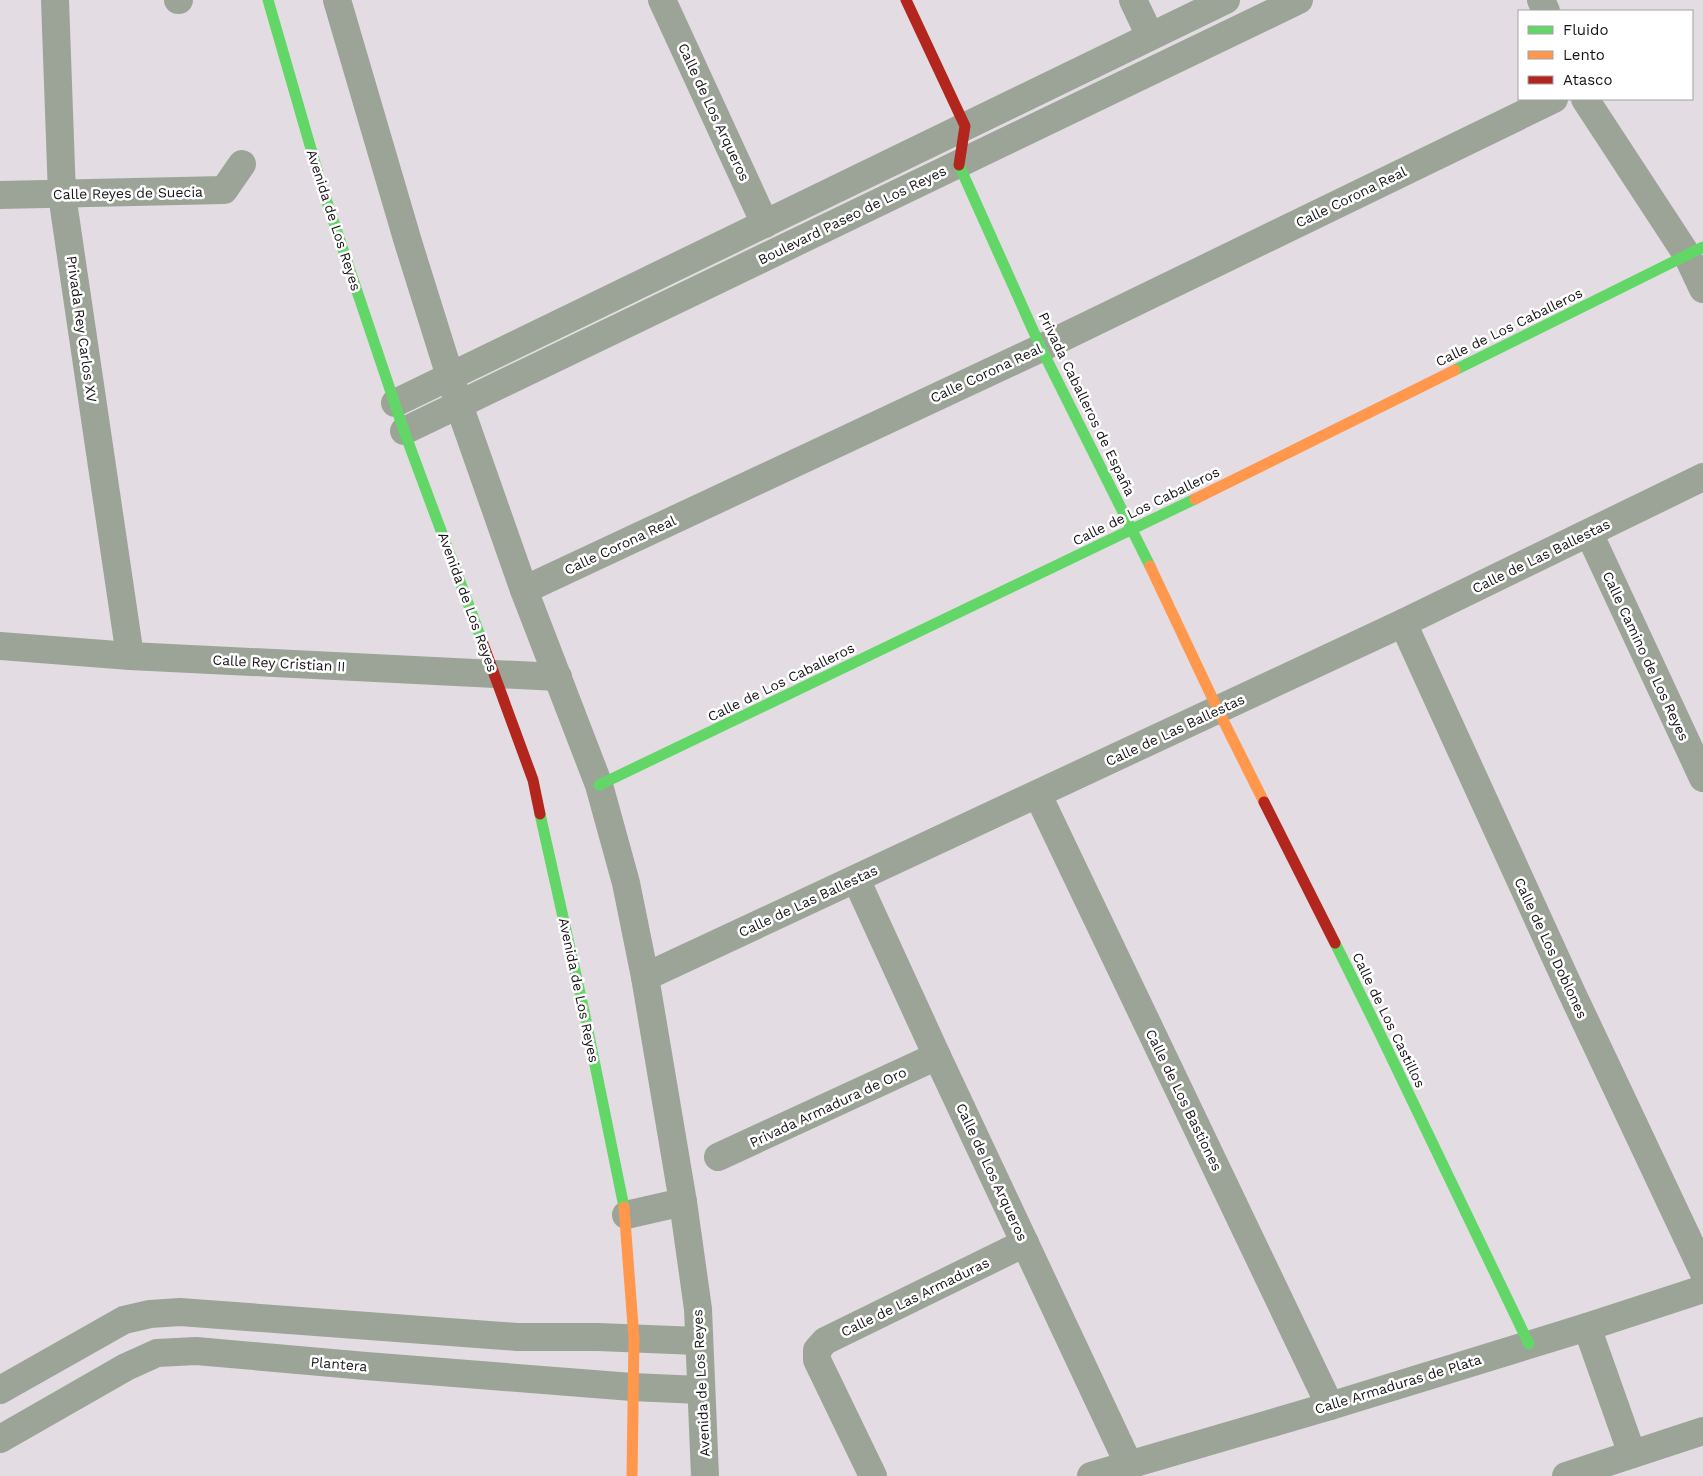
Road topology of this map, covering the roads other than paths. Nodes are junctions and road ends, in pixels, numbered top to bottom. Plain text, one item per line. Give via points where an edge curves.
1 (55, 0) edge
2 (268, 0) edge
3 (337, 0) edge
4 (662, 0) edge
5 (906, 0) edge
6 (1133, 0) edge
7 (1226, 0) edge
8 (1299, 0) edge
9 (1150, 36) junction
10 (1552, 100) edge
11 (1586, 100) edge
12 (965, 126) junction
13 (242, 164) dead end
14 (959, 164) junction
15 (0, 195) edge
16 (62, 195) junction
17 (765, 224) junction
18 (1695, 251) edge
19 (1703, 289) edge
20 (1041, 348) junction
21 (451, 376) junction
22 (395, 403) junction
23 (459, 405) junction
24 (404, 431) junction
25 (1703, 478) edge
26 (1133, 530) junction
27 (1589, 534) junction
28 (524, 590) junction
29 (1403, 623) junction
30 (0, 646) edge
31 (130, 656) junction
32 (494, 673) junction
33 (558, 677) junction
34 (1218, 710) junction
35 (1703, 778) edge
36 (599, 785) junction
37 (1038, 795) junction
38 (856, 878) junction
39 (645, 978) junction
40 (937, 1056) junction
41 (718, 1157) dead end
42 (683, 1202) junction
43 (626, 1215) junction
44 (1025, 1243) junction
45 (1703, 1271) edge
46 (1703, 1289) edge
47 (378, 1326) junction
48 (1588, 1327) junction
49 (634, 1339) junction
50 (698, 1342) junction
51 (1529, 1344) junction
52 (366, 1366) junction
53 (632, 1387) junction
54 (0, 1390) edge
55 (700, 1390) junction
56 (1330, 1406) junction
57 (1703, 1430) edge
58 (0, 1439) edge
59 (1632, 1454) junction
60 (1129, 1465) junction
61 (1576, 1474) edge
62 (632, 1476) edge
63 (705, 1476) edge
64 (873, 1476) edge
65 (1091, 1476) edge

1 - 16 street, Privada Rey Carlos XV
2 - 22 street, Avenida de Los Reyes via 322,187
3 - 21 street, Avenida de Los Reyes
4 - 17 street, Calle de Los Arqueros
5 - 12 street
6 - 9 street
7 - 9 street
8 - 14 street, Boulevard Paseo de Los Reyes
9 - 12 street
10 - 20 street, Calle Corona Real
11 - 18 street
12 - 14 street
12 - 17 street
13 - 16 street, Calle Reyes de Suecia via 224,190
14 - 20 street, Privada Caballeros de España
14 - 23 street, Boulevard Paseo de Los Reyes
15 - 16 street, Calle Reyes de Suecia
16 - 31 street, Privada Rey Carlos XV
17 - 21 street
18 - 19 street
18 - 26 street, Calle de Los Caballeros
20 - 26 street, Privada Caballeros de España
20 - 28 street, Calle Corona Real
21 - 22 street
21 - 23 street, Avenida de Los Reyes
22 - 24 street, Avenida de Los Reyes
23 - 24 street, Boulevard Paseo de Los Reyes
23 - 28 street, Avenida de Los Reyes
24 - 32 street, Avenida de Los Reyes
25 - 27 street, Calle de Las Ballestas
26 - 34 street, Privada Caballeros de España
26 - 36 street, Calle de Los Caballeros
27 - 29 street, Calle de Las Ballestas
27 - 35 street, Calle Camino de Los Reyes
28 - 33 street, Avenida de Los Reyes
29 - 34 street, Calle de Las Ballestas
29 - 45 street, Calle de Los Doblones
30 - 31 street, Calle Rey Cristian II
31 - 32 street, Calle Rey Cristian II
32 - 33 street, Calle Rey Cristian II
32 - 43 street, Avenida de Los Reyes via 533,780
33 - 36 street, Avenida de Los Reyes
34 - 37 street, Calle de Las Ballestas
34 - 51 street, Calle de Los Castillos
36 - 39 street, Avenida de Los Reyes via 626,883
37 - 38 street, Calle de Las Ballestas
37 - 56 street, Calle de Los Bastiones
38 - 39 street, Calle de Las Ballestas
38 - 40 street, Calle de Los Arqueros
39 - 42 street, Avenida de Los Reyes
40 - 41 street, Privada Armadura de Oro
40 - 44 street, Calle de Los Arqueros
42 - 43 street
42 - 50 street, Avenida de Los Reyes via 698,1310
43 - 49 street, Avenida de Los Reyes
44 - 60 street, Calle de Los Arqueros
44 - 64 street, Calle de Las Armaduras via 825,1341 817,1350 817,1360
46 - 48 street, Calle Armaduras de Plata
47 - 49 street via 517,1337
47 - 52 street
47 - 54 street via 180,1312 150,1314 124,1320
48 - 51 street, Calle Armaduras de Plata
48 - 59 street
49 - 50 street
49 - 53 street, Avenida de Los Reyes
50 - 55 street, Avenida de Los Reyes
51 - 56 street, Calle Armaduras de Plata
52 - 53 street, Plantera
52 - 58 street, Plantera via 196,1351 157,1353 126,1367
53 - 55 street, Plantera
53 - 62 street, Avenida de Los Reyes
55 - 63 street, Avenida de Los Reyes
56 - 60 street, Calle Armaduras de Plata
57 - 59 street
59 - 61 street
60 - 65 street, Calle Armaduras de Plata

